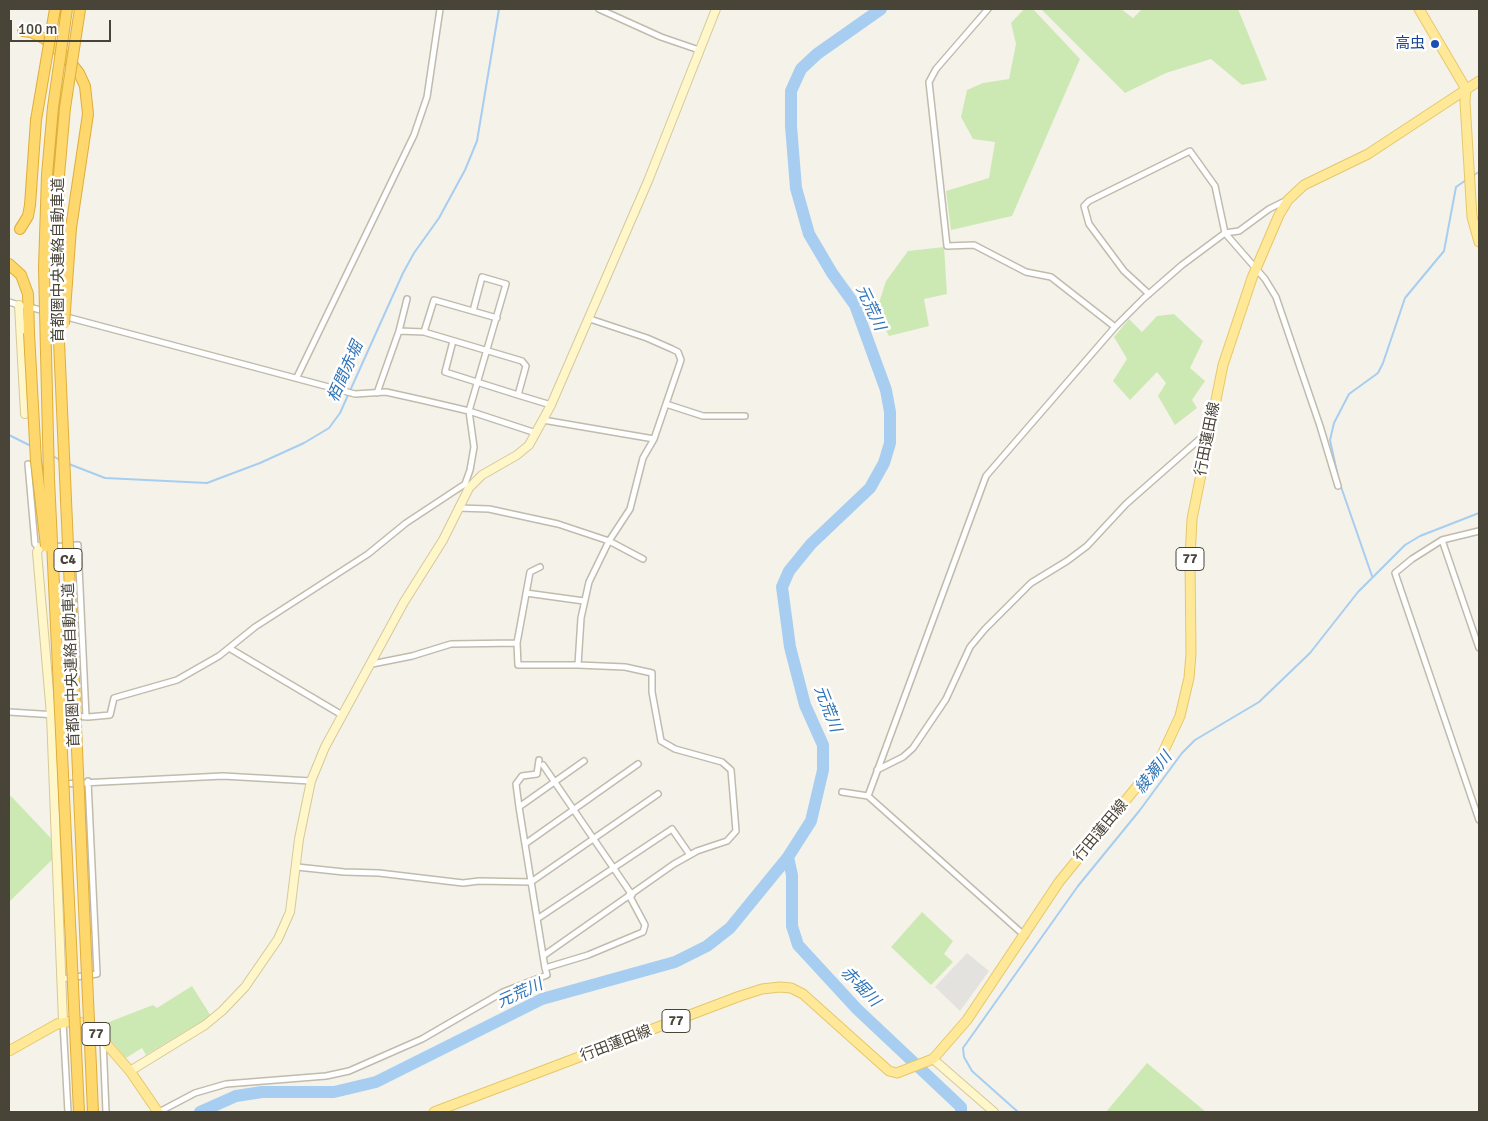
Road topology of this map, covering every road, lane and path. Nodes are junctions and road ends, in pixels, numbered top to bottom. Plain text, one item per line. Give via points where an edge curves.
1 (56, 9) edge
2 (67, 9) edge
3 (80, 9) edge
4 (440, 9) edge
5 (599, 9) edge
6 (716, 9) edge
7 (988, 9) edge
8 (1419, 9) edge
9 (22, 31) dead end
10 (699, 50) junction
11 (1479, 81) edge
12 (1466, 89) junction
13 (1288, 200) junction
14 (20, 229) dead end
15 (1226, 233) junction
16 (1479, 242) edge
17 (9, 264) edge
18 (1255, 270) junction
19 (1149, 294) junction
20 (407, 298) dead end
21 (9, 302) edge
22 (21, 305) joint
23 (33, 308) dead end
24 (473, 311) junction
25 (497, 318) junction
26 (590, 319) junction
27 (1115, 327) junction
28 (399, 331) junction
29 (424, 332) junction
30 (453, 341) junction
31 (486, 351) junction
32 (297, 377) junction
33 (478, 383) junction
34 (378, 393) junction
35 (518, 395) junction
36 (666, 404) junction
37 (551, 406) junction
38 (469, 411) junction
39 (25, 414) dead end
40 (746, 416) dead end
41 (543, 420) junction
42 (1210, 429) junction
43 (536, 433) junction
44 (654, 439) junction
45 (62, 445) junction
46 (28, 464) dead end
47 (467, 486) junction
48 (1338, 486) dead end
49 (458, 508) junction
50 (1479, 531) edge
51 (1442, 540) junction
52 (609, 541) junction
53 (40, 547) junction
54 (643, 559) dead end
55 (540, 567) dead end
56 (526, 593) junction
57 (584, 601) junction
58 (55, 612) junction
59 (517, 643) junction
60 (229, 648) junction
61 (1479, 648) edge
62 (372, 664) junction
63 (578, 665) junction
64 (9, 712) edge
65 (51, 715) junction
66 (342, 715) junction
67 (86, 717) junction
68 (539, 760) dead end
69 (584, 761) dead end
70 (638, 764) dead end
71 (544, 765) dead end
72 (877, 770) junction
73 (88, 782) junction
74 (311, 782) junction
75 (554, 782) junction
76 (54, 784) junction
77 (842, 792) dead end
78 (658, 794) dead end
79 (868, 796) junction
80 (519, 807) junction
81 (574, 810) junction
82 (1479, 820) edge
83 (593, 839) junction
84 (525, 844) junction
85 (690, 855) junction
86 (297, 867) junction
87 (614, 868) junction
88 (531, 882) junction
89 (630, 895) junction
90 (537, 919) junction
91 (1025, 936) junction
92 (543, 956) junction
93 (545, 968) junction
94 (61, 979) junction
95 (63, 1022) junction
96 (103, 1040) junction
97 (9, 1050) edge
98 (931, 1059) junction
99 (130, 1071) junction
100 (68, 1112) edge
101 (78, 1112) edge
102 (93, 1112) edge
103 (106, 1112) edge
104 (158, 1112) edge
105 (434, 1112) edge
106 (994, 1112) edge

1 - 14 highway, bridge via 36,120 30,205
2 - 58 highway, 首都圏中央連絡自動車道 / C4, bridge via 53,107 44,226
3 - 45 highway, 首都圏中央連絡自動車道 / C4, bridge via 65,108 58,192 57,296
4 - 32 street via 427,97 414,135
5 - 10 street
6 - 10 street
7 - 27 street via 936,69 929,82 947,246 974,245 1026,272 1051,277
8 - 12 main road
9 - 45 highway, bridge via 45,39 68,59 85,86 88,114 71,228 63,328
10 - 26 street
11 - 12 main road, 行田蓮田線 / 77
12 - 13 main road, 行田蓮田線 / 77 via 1368,154 1304,185
12 - 16 main road via 1472,217
13 - 15 street via 1238,231
13 - 18 main road, 行田蓮田線 / 77
15 - 18 street
15 - 19 street
15 - 19 street via 1215,186 1190,151 1090,201 1084,206 1089,224 1124,271
17 - 58 highway, bridge via 20,276 28,294 36,461
18 - 42 main road, 行田蓮田線 / 77 via 1223,365
18 - 48 street via 1265,279 1285,318
19 - 27 street
20 - 28 street
21 - 22 street
22 - 39 street
23 - 32 street
24 - 25 street
24 - 25 street via 482,277 506,284
24 - 29 street via 434,300
25 - 31 street
26 - 36 street via 678,352 681,360
26 - 37 street
27 - 72 street via 986,476
28 - 29 street
28 - 34 street
29 - 30 street
30 - 31 street
30 - 33 street via 445,372
31 - 33 street
31 - 35 street via 526,364
32 - 34 street via 355,394
33 - 35 street
33 - 38 street
34 - 38 street via 386,392
35 - 37 street
36 - 40 street via 703,416
36 - 44 street
37 - 41 street
38 - 43 street
38 - 47 street via 474,447
41 - 43 street
41 - 44 street
42 - 72 street via 1126,504 1087,546 1032,583 985,629 970,647 946,699 913,748
42 - 91 main road, 行田蓮田線 / 77 via 1192,519 1191,654 1180,716 1161,757 1059,882
43 - 47 street via 524,449
44 - 52 street via 643,458 630,509
45 - 102 highway, 首都圏中央連絡自動車道 / C4, bridge
46 - 53 street via 35,544
47 - 49 street
47 - 60 street via 394,531 368,554 255,627
49 - 52 street via 489,509 558,524
49 - 62 street
50 - 51 street
51 - 61 street
51 - 82 street via 1395,573
52 - 54 street
52 - 57 street via 596,564
53 - 65 street
53 - 67 street via 78,545
55 - 56 street via 530,572
56 - 57 street
56 - 59 street
57 - 63 street
58 - 101 highway, 首都圏中央連絡自動車道 / C4, bridge
59 - 62 street via 451,644
59 - 63 street via 518,665
60 - 66 street
60 - 67 street via 177,680 114,698 110,715
62 - 66 street
63 - 85 street via 625,667 650,672 661,741 675,749 722,762 732,770 736,831 727,841
64 - 65 street
65 - 67 street
65 - 76 street
66 - 74 street
68 - 80 street via 537,774 522,776 516,784
69 - 75 street
70 - 81 street
71 - 75 street
72 - 79 street
73 - 74 street via 223,776
73 - 76 street
73 - 94 street via 97,974
74 - 86 street via 299,838
75 - 80 street
75 - 81 street
76 - 94 street
77 - 79 street
78 - 83 street
79 - 91 street
80 - 84 street
81 - 83 street
81 - 84 street
83 - 87 street
83 - 88 street
84 - 88 street
85 - 87 street via 672,829
85 - 89 street
86 - 88 street via 462,883
86 - 99 street via 290,912 284,927 245,987 205,1025
87 - 89 street
87 - 90 street
88 - 90 street
89 - 92 street
89 - 93 street via 645,925 643,932
90 - 92 street
91 - 98 main road, 行田蓮田線 / 77 via 967,1020
92 - 93 street
93 - 104 street via 546,975 503,992 422,1039 349,1071 326,1076 226,1084 196,1093
94 - 95 street
95 - 96 main road, 77 via 83,1023
95 - 97 main road, 77 via 44,1029
95 - 100 street
96 - 99 main road, 77
96 - 103 street
98 - 105 main road, 行田蓮田線 / 77 via 897,1073 883,1068 803,994 780,987 740,996
98 - 106 street
99 - 104 main road, 77

